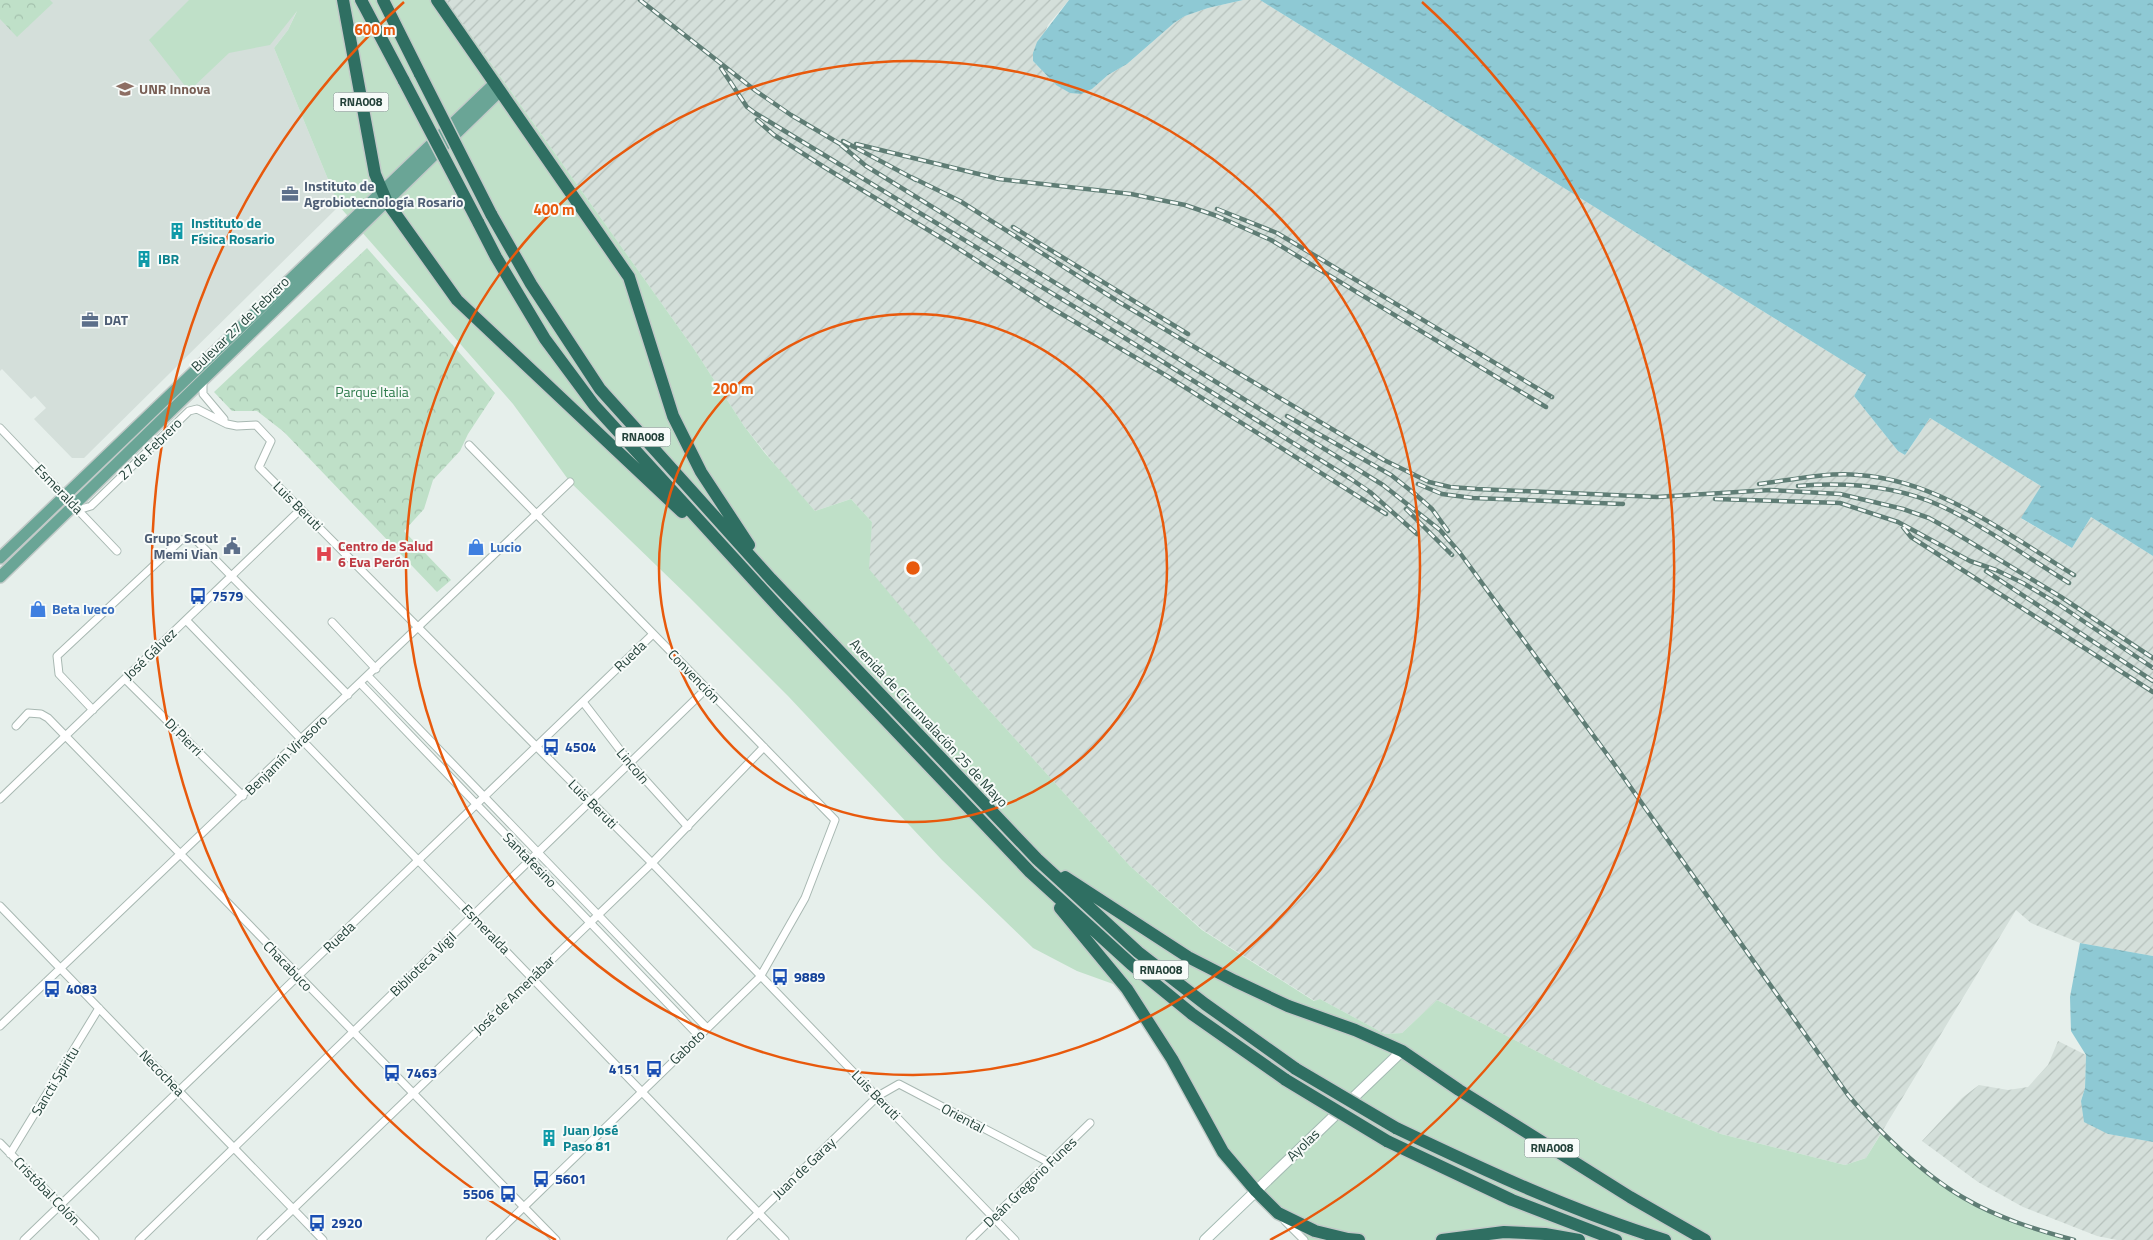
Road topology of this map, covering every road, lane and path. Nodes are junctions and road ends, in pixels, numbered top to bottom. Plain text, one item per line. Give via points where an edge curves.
1 (343, 0) edge
2 (362, 0) edge
3 (383, 0) edge
4 (437, 0) edge
5 (497, 87) junction
6 (384, 197) junction
7 (203, 381) junction
8 (227, 424) junction
9 (0, 428) edge
10 (469, 445) dead end
11 (570, 482) dead end
12 (64, 495) junction
13 (76, 508) junction
14 (301, 509) junction
15 (536, 514) junction
16 (117, 551) dead end
17 (0, 558) edge
18 (743, 568) junction
19 (231, 576) junction
20 (0, 577) edge
21 (771, 579) junction
22 (186, 620) junction
23 (332, 622) dead end
24 (419, 627) junction
25 (653, 634) junction
26 (376, 669) junction
27 (368, 676) junction
28 (125, 679) junction
29 (360, 684) junction
30 (706, 689) junction
31 (348, 695) junction
32 (582, 702) junction
33 (92, 710) junction
34 (16, 726) dead end
35 (66, 736) junction
36 (302, 739) junction
37 (536, 747) junction
38 (764, 747) junction
39 (630, 764) junction
40 (243, 796) junction
41 (485, 797) junction
42 (0, 799) edge
43 (591, 801) junction
44 (477, 805) junction
45 (835, 820) joint
46 (688, 827) junction
47 (538, 852) junction
48 (181, 854) junction
49 (419, 859) junction
50 (1037, 859) junction
51 (530, 860) junction
52 (652, 863) junction
53 (1030, 872) junction
54 (0, 906) edge
55 (473, 915) junction
56 (598, 915) junction
57 (590, 923) junction
58 (61, 969) junction
59 (298, 976) junction
60 (760, 977) junction
61 (532, 978) junction
62 (99, 1008) junction
63 (2, 1022) edge
64 (707, 1028) junction
65 (353, 1032) junction
66 (699, 1036) junction
67 (1402, 1051) junction
68 (179, 1091) junction
69 (642, 1092) junction
70 (413, 1094) junction
71 (878, 1096) junction
72 (1090, 1123) dead end
73 (0, 1143) edge
74 (234, 1148) junction
75 (10, 1154) junction
76 (1050, 1163) junction
77 (1256, 1191) junction
78 (61, 1205) junction
79 (524, 1207) junction
80 (293, 1209) junction
81 (758, 1213) junction
82 (1278, 1213) junction
83 (993, 1218) junction
84 (24, 1240) edge
85 (94, 1240) edge
86 (139, 1240) edge
87 (261, 1240) edge
88 (323, 1240) edge
89 (490, 1240) edge
90 (556, 1240) edge
91 (730, 1240) edge
92 (785, 1240) edge
93 (970, 1240) edge
94 (1015, 1240) edge
95 (1205, 1240) edge
96 (1304, 1240) edge
97 (1359, 1240) edge
98 (1442, 1240) edge
99 (1579, 1240) edge
100 (1616, 1240) edge
101 (1664, 1240) edge
102 (1705, 1240) edge

1 - 6 highway, RNA008 via 370,154
2 - 18 highway, Avenida de Circunvalación 25 de Mayo / RNA008, bridge via 496,258 545,339 594,405
3 - 21 highway, Avenida de Circunvalación 25 de Mayo / RNA008, bridge via 491,214 531,284 600,389
4 - 5 highway
5 - 6 main road, Bulevar 27 de Febrero
5 - 21 highway, RNA008 via 629,277 673,416 701,472
6 - 7 main road, Bulevar 27 de Febrero
6 - 12 main road, Bulevar 27 de Febrero
6 - 18 highway via 457,300
7 - 8 street via 203,394
7 - 13 main road, Bulevar 27 de Febrero
8 - 13 street, 27 de Febrero via 203,411 189,411 91,506
8 - 14 street, Luis Beruti via 256,425 271,441 259,467
9 - 12 street, Esmeralda
10 - 15 street, Convención
11 - 15 street, Benjamín Virasoro
12 - 13 street, Esmeralda
12 - 17 main road, Bulevar 27 de Febrero
13 - 16 street, Esmeralda
13 - 20 main road, Bulevar 27 de Febrero
14 - 19 street, José Gálvez
14 - 24 street, Luis Beruti
15 - 24 street, Benjamín Virasoro
15 - 25 street, Convención
18 - 53 highway, Avenida de Circunvalación 25 de Mayo / RNA008
19 - 22 street, José Gálvez
19 - 31 street
19 - 33 street via 195,540 181,540 57,656 59,674
21 - 50 highway, Avenida de Circunvalación 25 de Mayo / RNA008
22 - 28 street, José Gálvez
22 - 36 street, Esmeralda
23 - 26 street
24 - 26 street, Benjamín Virasoro
24 - 37 street, Luis Beruti
25 - 30 street, Convención
25 - 32 street, Rueda
26 - 27 street, Benjamín Virasoro
27 - 29 street, Benjamín Virasoro
27 - 41 street, Santafesino
28 - 33 street, José Gálvez
28 - 40 street, Di Pierri
29 - 31 street, Benjamín Virasoro
29 - 44 street, Santafesino
30 - 38 street, Convención
30 - 39 street, Biblioteca Vigil
31 - 36 street, Benjamín Virasoro
32 - 37 street, Rueda
32 - 39 street, Lincoln
33 - 35 street, José Gálvez
34 - 35 street, Chacabuco via 28,713 41,714
35 - 42 street, José Gálvez
35 - 48 street, Chacabuco
36 - 40 street, Benjamín Virasoro
36 - 49 street, Esmeralda
37 - 41 street, Rueda
37 - 43 street, Luis Beruti
38 - 45 street, Convención
38 - 46 street, José de Amenábar
39 - 43 street, Biblioteca Vigil
39 - 46 street, Lincoln
40 - 48 street, Benjamín Virasoro
41 - 44 street, Rueda
41 - 47 street, Santafesino
43 - 47 street, Biblioteca Vigil
43 - 52 street, Luis Beruti
44 - 49 street, Rueda
44 - 51 street, Santafesino
45 - 60 street, Gaboto via 805,898
46 - 52 street, José de Amenábar
47 - 51 street, Biblioteca Vigil
47 - 56 street, Santafesino
48 - 58 street, Benjamín Virasoro
48 - 59 street, Chacabuco
49 - 55 street, Esmeralda
49 - 59 street, Rueda
50 - 67 highway via 1188,957 1288,1006
50 - 101 highway, Avenida de Circunvalación 25 de Mayo / RNA008, bridge via 1138,952 1204,1004 1296,1069 1396,1128 1519,1186
51 - 55 street, Biblioteca Vigil
51 - 57 street, Santafesino
52 - 56 street, José de Amenábar
52 - 60 street, Luis Beruti
53 - 77 highway, RNA008 via 1127,989 1172,1059 1223,1152
53 - 100 highway, Avenida de Circunvalación 25 de Mayo / RNA008, bridge via 1131,964 1192,1014 1286,1080 1387,1141 1512,1200
54 - 58 street, Necochea
55 - 61 street, Esmeralda
55 - 65 street, Biblioteca Vigil
56 - 57 street, José de Amenábar
56 - 64 street, Santafesino
57 - 61 street, José de Amenábar
57 - 66 street, Santafesino
58 - 62 street, Necochea
58 - 63 street, Benjamín Virasoro
59 - 65 street, Chacabuco
59 - 68 street, Rueda
60 - 64 street, Gaboto
60 - 71 street, Luis Beruti
61 - 69 street, Esmeralda
61 - 70 street, José de Amenábar
62 - 68 street, Necochea
62 - 75 street, Sancti Spiritu
64 - 66 street, Gaboto
65 - 70 street, Chacabuco
65 - 74 street, Biblioteca Vigil
66 - 69 street, Gaboto
67 - 77 street, Ayolas
67 - 102 highway, RNA008 via 1622,1192
68 - 74 street, Necochea
68 - 78 street, Rueda
69 - 79 street, Gaboto
69 - 81 street, Esmeralda
70 - 79 street, Chacabuco
70 - 80 street, José de Amenábar
71 - 76 street, Oriental via 899,1084
71 - 81 street, Juan de Garay
71 - 83 street, Luis Beruti
72 - 76 street, Deán Gregorio Funes
73 - 75 street, Cristóbal Colón
74 - 80 street, Necochea
74 - 86 street, Biblioteca Vigil
75 - 78 street, Cristóbal Colón
76 - 83 street, Deán Gregorio Funes
77 - 82 highway
77 - 95 street, Ayolas
78 - 84 street, Rueda
78 - 85 street, Cristóbal Colón
79 - 89 street, Gaboto
79 - 90 street, Chacabuco
80 - 87 street, José de Amenábar
80 - 88 street, Necochea
81 - 91 street, Juan de Garay
81 - 92 street, Esmeralda
82 - 96 street
82 - 97 highway via 1315,1231
83 - 93 street, Deán Gregorio Funes
83 - 94 street, Luis Beruti
98 - 99 highway via 1504,1232

